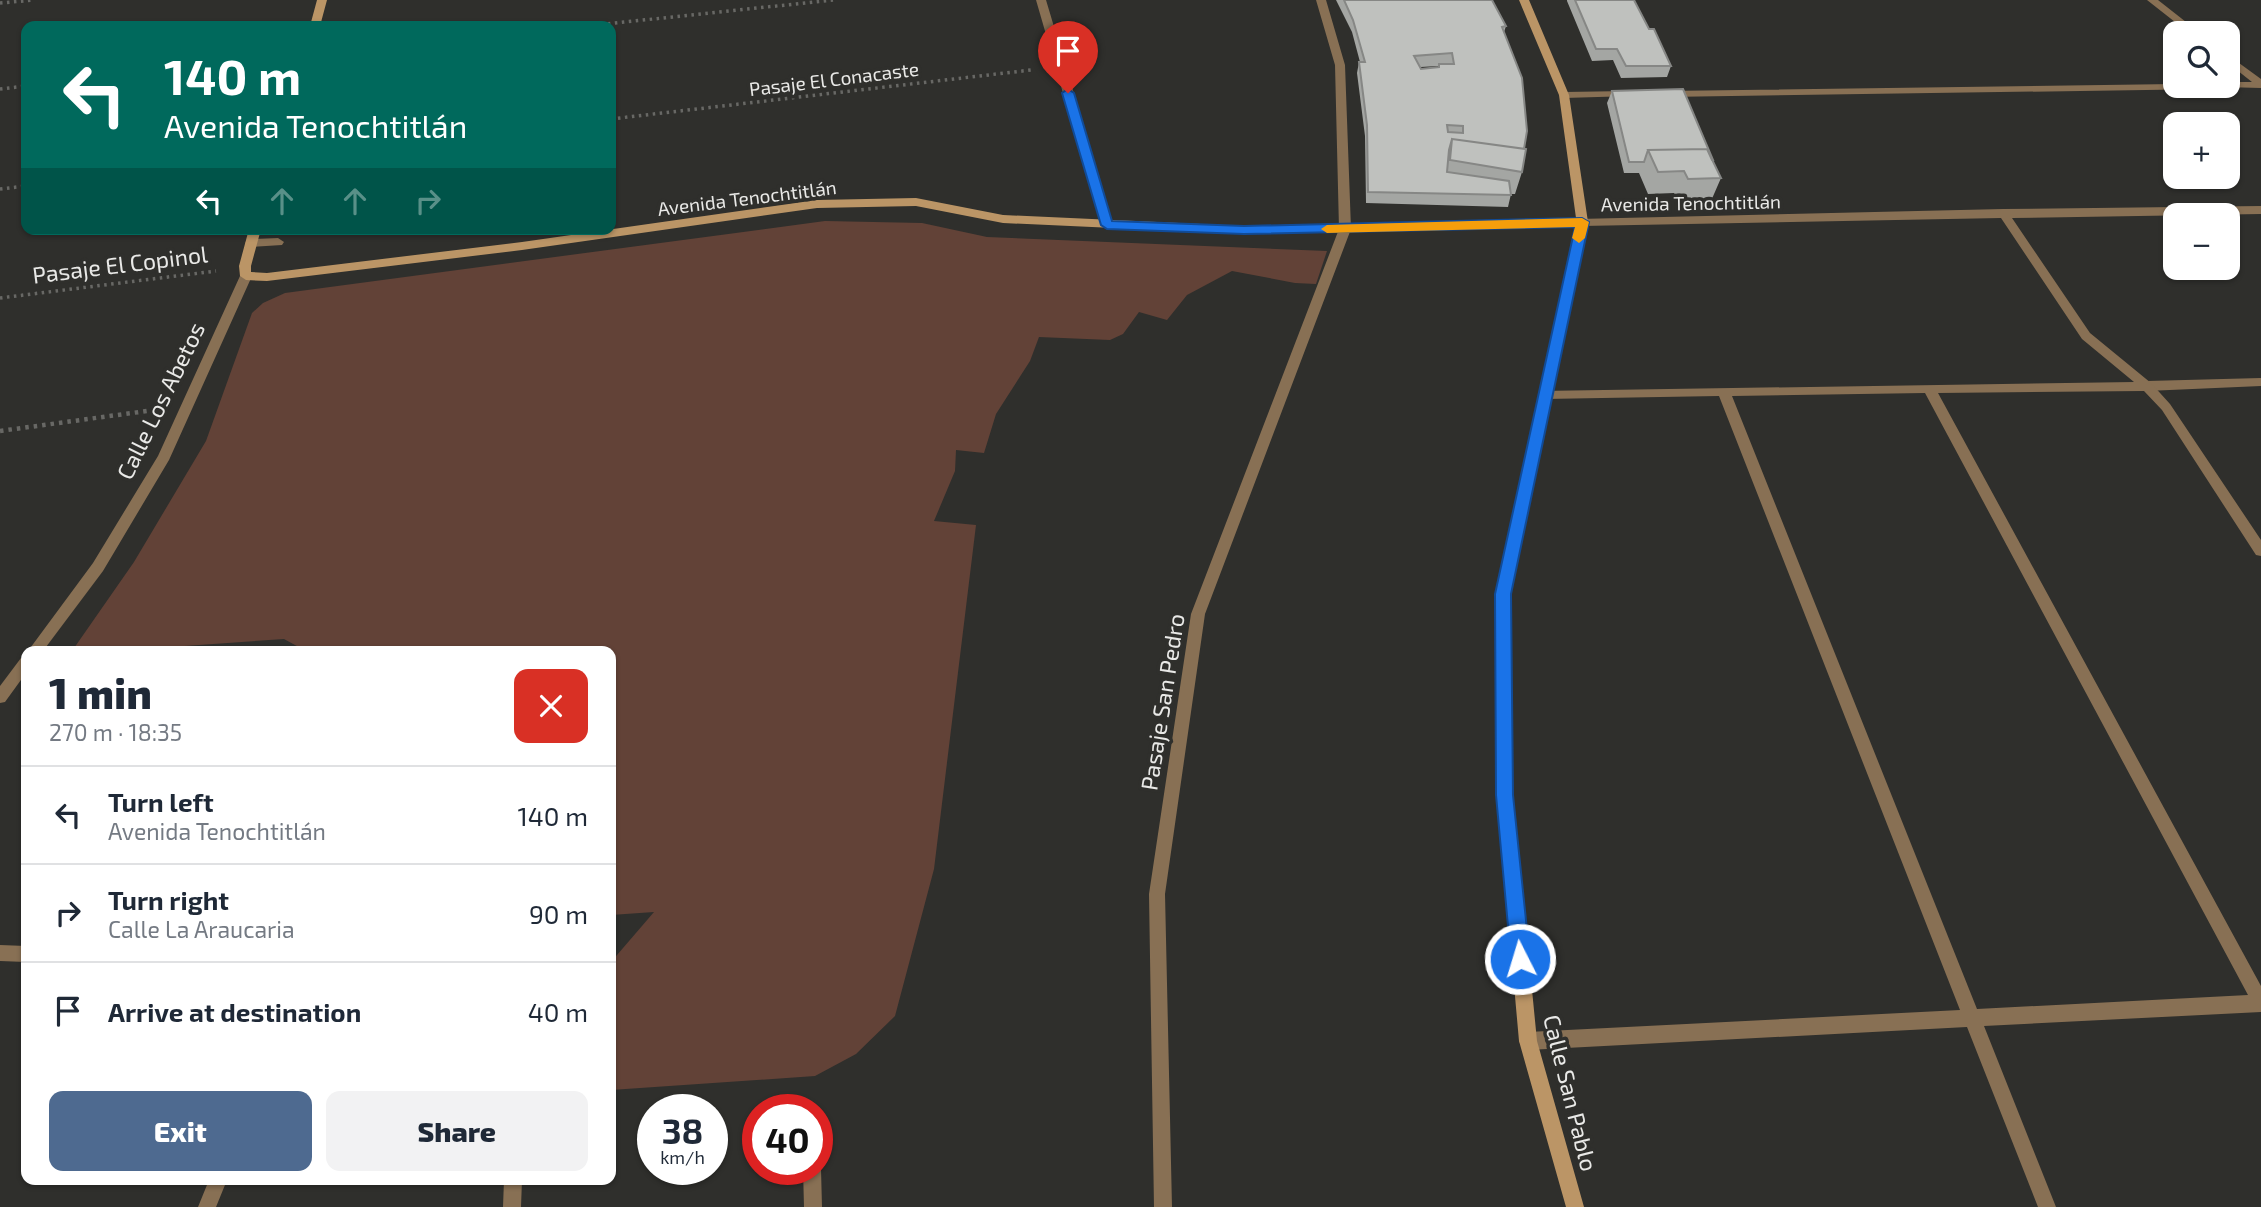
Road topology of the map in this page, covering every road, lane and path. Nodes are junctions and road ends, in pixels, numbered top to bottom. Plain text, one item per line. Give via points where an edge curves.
1 (34, 0) edge
2 (322, 0) edge
3 (833, 0) edge
4 (1041, 0) edge
5 (1321, 0) edge
6 (1524, 0) edge
7 (2152, 0) edge
8 (0, 3) edge
9 (316, 21) edge
10 (2179, 21) edge
11 (616, 23) edge
12 (1060, 67) junction
13 (2240, 68) edge
14 (2261, 85) edge
15 (2240, 86) edge
16 (21, 87) edge
17 (2163, 87) edge
18 (0, 89) edge
19 (1634, 94) edge
20 (1648, 94) edge
21 (1564, 95) junction
22 (616, 118) edge
23 (21, 187) edge
24 (0, 189) edge
25 (2261, 210) edge
26 (2003, 213) junction
27 (1582, 222) junction
28 (1107, 225) junction
29 (1345, 229) junction
30 (616, 233) edge
31 (253, 235) edge
32 (599, 235) edge
33 (278, 242) dead end
34 (251, 243) junction
35 (245, 271) junction
36 (0, 298) edge
37 (2261, 382) edge
38 (2147, 386) junction
39 (1929, 389) junction
40 (1724, 391) junction
41 (1544, 394) junction
42 (156, 410) dead end
43 (0, 431) edge
44 (2255, 532) edge
45 (2261, 551) edge
46 (39, 646) edge
47 (21, 669) edge
48 (0, 697) edge
49 (0, 953) edge
50 (21, 954) edge
51 (2261, 1003) edge
52 (1972, 1018) junction
53 (1528, 1041) junction
54 (216, 1185) edge
55 (513, 1185) edge
56 (812, 1185) edge
57 (207, 1207) edge
58 (512, 1207) edge
59 (813, 1207) edge
60 (1164, 1207) edge
61 (1575, 1207) edge
62 (2047, 1207) edge

1 - 8 path
2 - 9 street
3 - 11 path
4 - 12 street
5 - 29 street via 1340,65
6 - 21 street, Calle San Pablo
7 - 10 street
12 - 22 path, Pasaje El Conacaste
12 - 28 street
13 - 14 street
14 - 15 street
16 - 18 path
17 - 20 street
19 - 21 street
21 - 27 street, Calle San Pablo
23 - 24 path
25 - 26 street, Avenida Tenochtitlán
26 - 27 street, Avenida Tenochtitlán
26 - 38 street via 2086,335
27 - 29 street, Avenida Tenochtitlán
27 - 41 street, Calle San Pablo
28 - 29 street, Avenida Tenochtitlán
28 - 30 street, Avenida Tenochtitlán via 1003,219 916,202 817,204
29 - 60 street, Pasaje San Pedro via 1198,614 1157,894
31 - 34 street, Calle Los Abetos
32 - 35 street, Avenida Tenochtitlán via 267,276
33 - 34 street
34 - 35 street, Calle Los Abetos
35 - 36 path, Pasaje El Copinol
35 - 46 street, Calle Los Abetos via 164,457 98,567
37 - 38 street
38 - 39 street
38 - 44 street
39 - 40 street
39 - 51 street
40 - 41 street
40 - 52 street
41 - 53 street, Calle San Pablo via 1503,594 1505,795
42 - 43 path
44 - 45 street
47 - 48 street
49 - 50 street
51 - 52 street
52 - 53 street
52 - 62 street
53 - 61 street, Calle San Pablo
54 - 57 street
55 - 58 street
56 - 59 street

